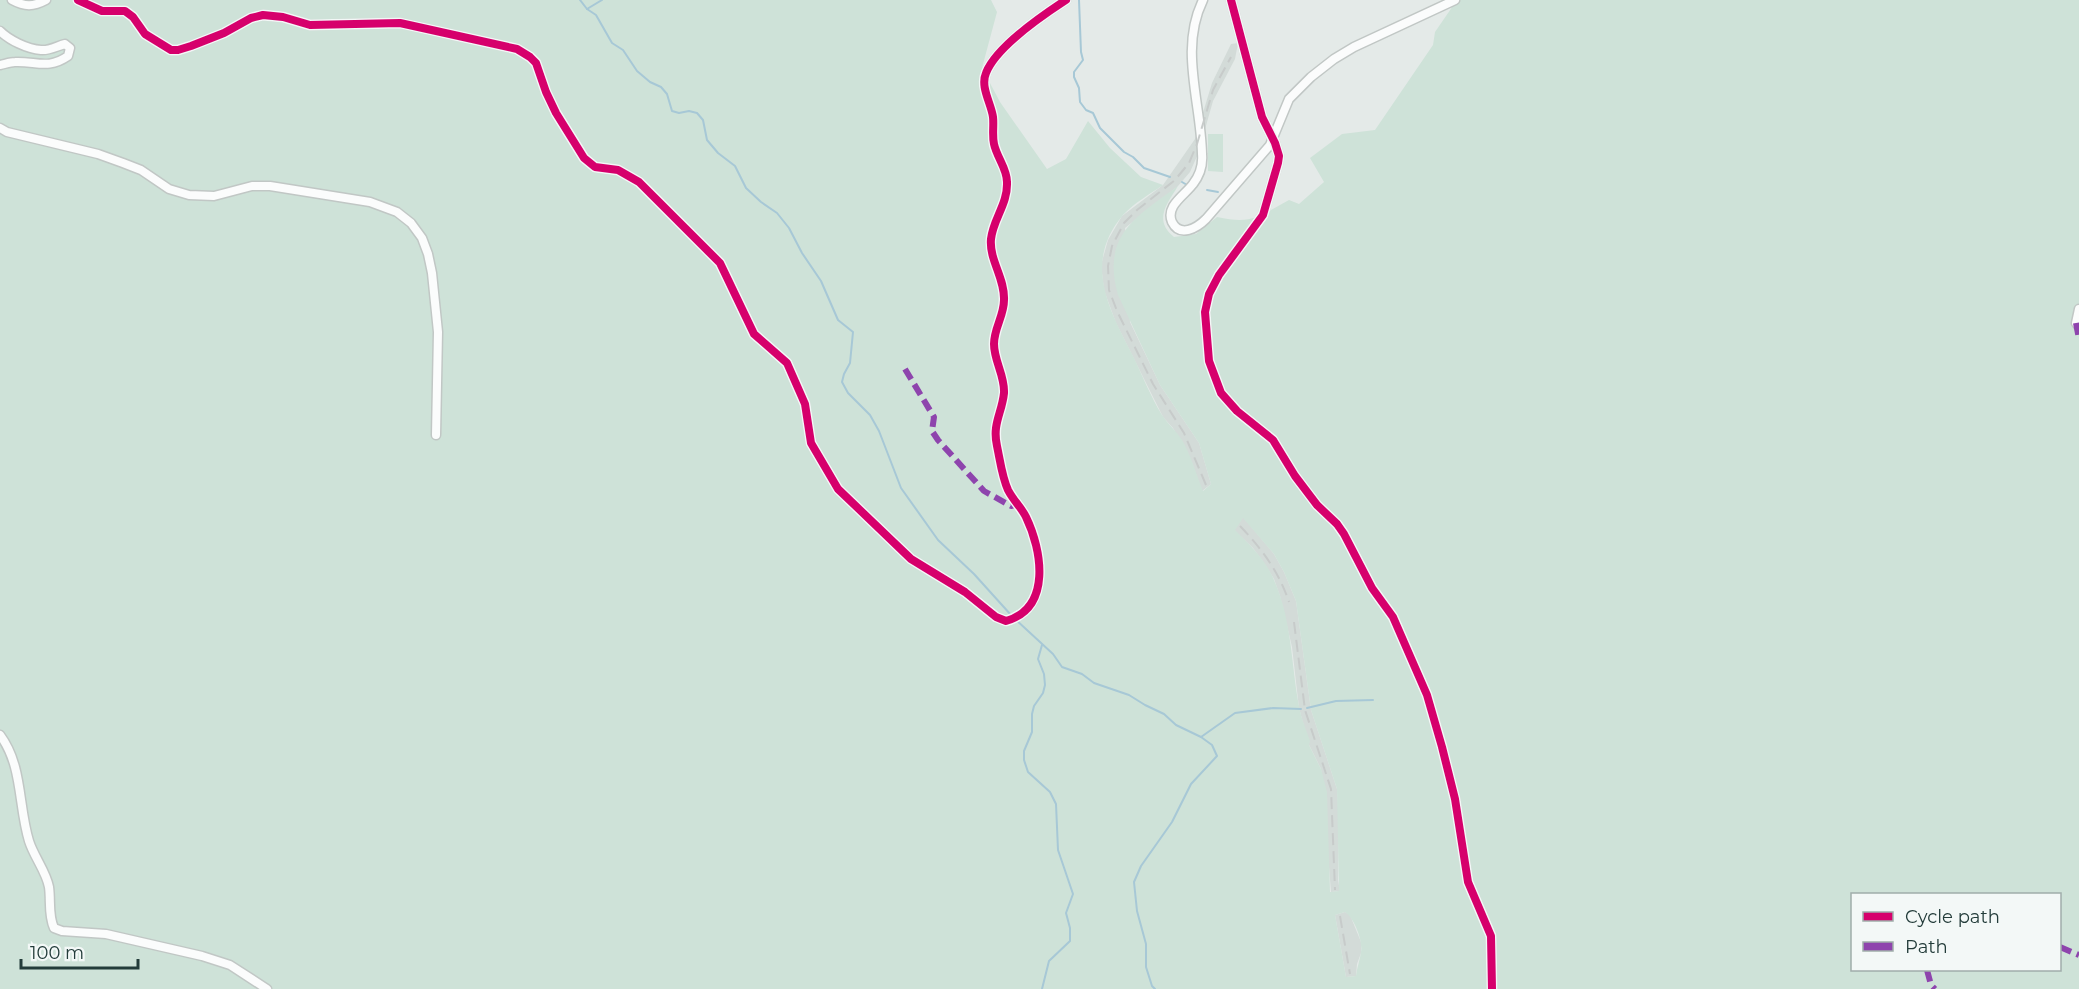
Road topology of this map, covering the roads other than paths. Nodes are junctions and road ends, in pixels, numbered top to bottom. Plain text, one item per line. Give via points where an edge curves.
1 (12, 0) edge
2 (46, 0) edge
3 (78, 0) edge
4 (1066, 0) edge
5 (1203, 0) edge
6 (1231, 0) edge
7 (1455, 0) edge
8 (0, 31) edge
9 (0, 65) edge
10 (0, 128) edge
11 (1273, 138) junction
12 (2079, 309) edge
13 (2079, 327) edge
14 (436, 435) dead end
15 (0, 735) edge
16 (267, 989) edge
17 (1492, 989) edge

1 - 2 street via 33,6
3 - 4 street via 102,11 125,11 145,34 171,50 191,46 263,15 310,25 400,23 525,53 536,63 556,113 584,158 595,167 618,170 639,182 720,264 754,334 787,363 805,404 811,443 838,489 911,559 1006,621 1016,619 1029,608 1039,586 1037,554 1029,524 1009,491 995,433 1004,393 994,337 1004,301 991,236 1005,202 1007,182 993,143 993,119 984,85 986,71 1001,52
5 - 11 street via 1192,32 1202,161 1195,182 1173,207 1173,224 1185,231 1203,223
6 - 11 street via 1262,117
7 - 11 street via 1334,59 1292,95
8 - 9 street via 15,42 41,51 65,44 70,48 68,56 52,64
10 - 14 street via 98,154 141,170 169,189 189,195 214,196 252,186 270,186 370,202 397,212 422,238 432,273 438,332
11 - 17 street via 1278,163 1263,215 1209,294 1205,312 1209,361 1228,403 1273,440 1317,506 1344,534 1372,588 1393,617 1426,695 1452,788 1468,882 1491,936
12 - 13 street
15 - 16 street via 13,759 29,840 48,886 54,928 106,934 202,956 230,965

